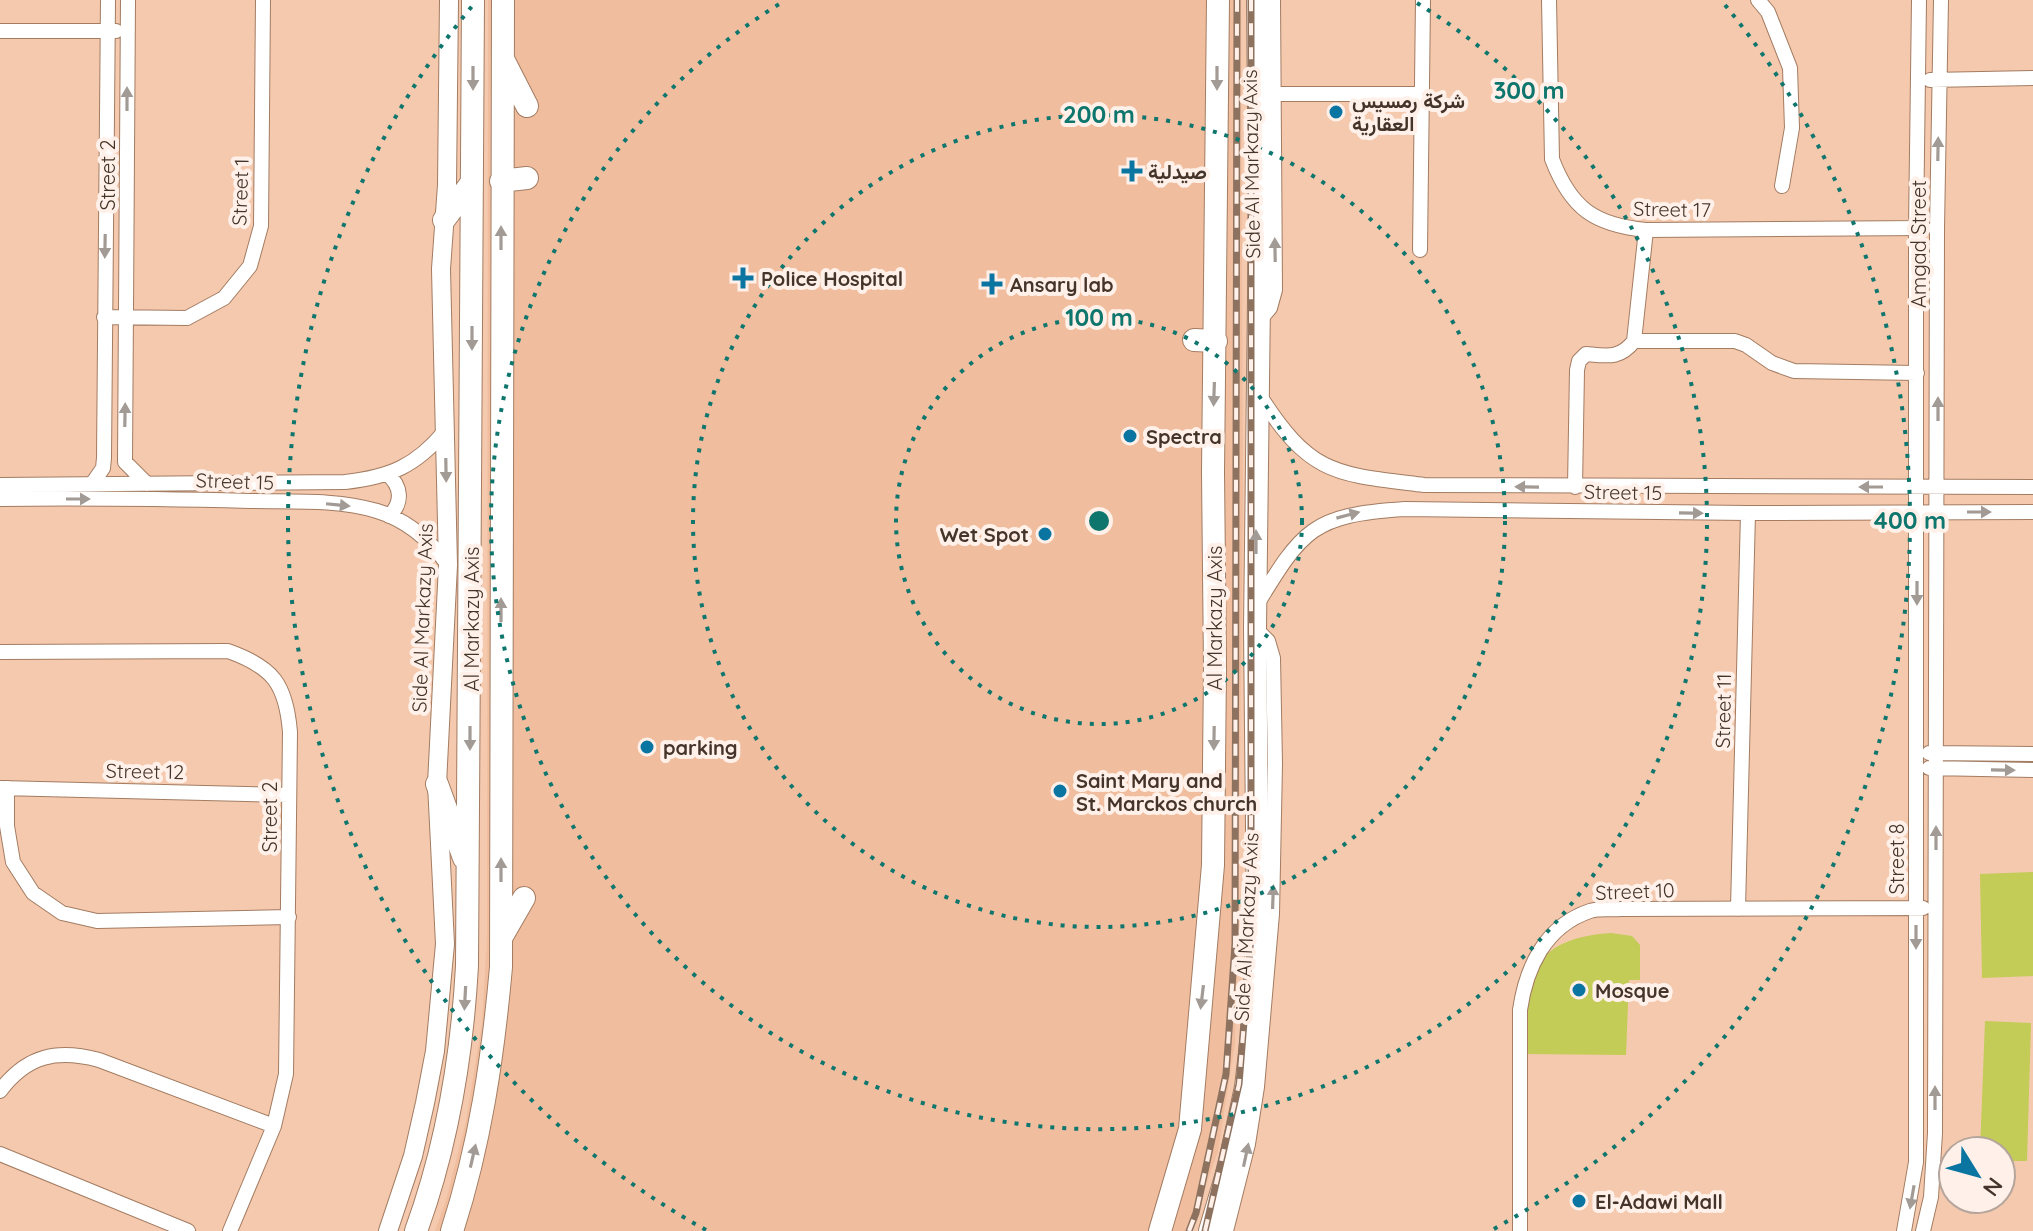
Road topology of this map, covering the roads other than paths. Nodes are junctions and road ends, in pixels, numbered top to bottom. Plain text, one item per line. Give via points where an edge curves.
1 (108, 0) edge
2 (128, 0) edge
3 (263, 0) edge
4 (449, 0) edge
5 (473, 0) edge
6 (503, 0) edge
7 (1218, 0) edge
8 (1258, 0) edge
9 (1273, 0) edge
10 (1423, 0) edge
11 (1549, 0) edge
12 (1758, 0) edge
13 (1919, 0) edge
14 (1941, 0) edge
15 (0, 31) edge
16 (107, 31) junction
17 (127, 31) junction
18 (502, 58) junction
19 (2033, 78) edge
20 (1918, 80) junction
21 (1939, 80) junction
22 (1272, 94) junction
23 (1422, 94) junction
24 (527, 106) dead end
25 (527, 178) dead end
26 (501, 181) junction
27 (472, 182) junction
28 (1782, 186) dead end
29 (1259, 198) junction
30 (1217, 200) junction
31 (444, 220) junction
32 (1916, 228) junction
33 (1937, 228) junction
34 (1646, 230) junction
35 (1420, 250) dead end
36 (104, 317) junction
37 (127, 317) junction
38 (1258, 323) junction
39 (1634, 341) junction
40 (1917, 373) junction
41 (1258, 392) junction
42 (445, 431) junction
43 (387, 474) junction
44 (92, 484) junction
45 (147, 484) junction
46 (0, 485) edge
47 (1575, 487) junction
48 (1917, 487) junction
49 (1938, 487) junction
50 (2033, 487) edge
51 (44, 492) junction
52 (0, 499) edge
53 (2033, 512) edge
54 (1748, 513) junction
55 (1917, 513) junction
56 (1938, 513) junction
57 (389, 516) junction
58 (448, 565) junction
59 (1256, 617) junction
60 (0, 652) edge
61 (2033, 754) edge
62 (1916, 760) junction
63 (1936, 760) junction
64 (2033, 770) edge
65 (437, 784) junction
66 (4, 788) edge
67 (289, 795) junction
68 (469, 871) junction
69 (524, 898) dead end
70 (1915, 908) junction
71 (1935, 908) junction
72 (1738, 909) junction
73 (289, 917) junction
74 (501, 939) junction
75 (0, 1091) edge
76 (274, 1126) junction
77 (0, 1154) edge
78 (188, 1231) edge
79 (230, 1231) edge
80 (388, 1231) edge
81 (416, 1231) edge
82 (452, 1231) edge
83 (1160, 1231) edge
84 (1210, 1231) edge
85 (1226, 1231) edge
86 (1520, 1231) edge
87 (1904, 1231) edge
88 (1923, 1231) edge

1 - 16 street, Street 2
2 - 17 street, Street 2
3 - 37 street, Street 1 via 261,226 250,266 224,298 187,318
4 - 31 street, Side Al Markazy Axis
5 -> 27 main road, Al Markazy Axis
6 - 18 main road, Al Markazy Axis
7 -> 30 main road, Al Markazy Axis
8 - 29 main road, Al Markazy Axis
9 - 22 street, Side Al Markazy Axis
10 - 23 street
11 - 34 street, Street 17 via 1550,134 1561,183 1596,219
12 - 28 street via 1790,68 1792,128
13 - 20 street, Amgad Street
14 - 21 street, Amgad Street
15 - 16 street
16 - 17 street
16 -> 36 street, Street 2
37 -> 17 street, Street 2
18 - 24 main road
18 - 26 main road, Al Markazy Axis
19 - 21 street
20 - 21 street
20 - 32 street, Amgad Street
33 -> 21 street, Amgad Street
22 - 23 street
38 -> 22 street, Side Al Markazy Axis via 1275,290
23 - 35 street
25 - 26 main road
74 -> 26 main road, Al Markazy Axis
27 - 31 main road
27 -> 68 main road, Al Markazy Axis
29 - 30 main road via 1234,193
29 - 38 main road, Al Markazy Axis
30 -> 83 main road, Al Markazy Axis via 1205,340 1213,472 1211,911 1190,1129
31 - 42 street, Side Al Markazy Axis
32 - 33 street, Street 17
32 - 34 street, Street 17
32 - 40 street, Amgad Street
49 -> 33 street, Amgad Street
34 - 39 street
36 - 37 street, Street 1
36 - 44 street, Street 2 via 104,458
45 -> 37 street, Street 2 via 125,462
38 - 41 main road, Al Markazy Axis
39 - 40 street via 1735,341 1794,371
39 - 47 street via 1617,357 1586,354 1579,361
40 - 48 street, Amgad Street
47 -> 41 street, Street 15 via 1424,485 1342,474 1301,450
59 -> 41 main road, Al Markazy Axis
42 - 43 street, Street 15 via 428,452
42 -> 58 street, Side Al Markazy Axis
43 - 45 street, Street 15 via 345,482
43 - 57 street via 399,493
44 - 45 street, Street 15
44 - 51 street, Street 15
46 - 51 street, Street 15
48 -> 47 street, Street 15
48 - 49 street, Street 15
48 - 55 street, Street 8
49 - 50 street, Street 15
49 - 56 street, Street 8
51 - 52 street, Street 15
51 -> 57 street, Street 15 via 313,503
56 -> 53 street, Street 15
54 - 55 street, Street 15
59 -> 54 street, Street 15 via 1298,543 1316,529 1357,512
54 - 72 street, Street 11
55 - 56 street, Street 15
55 -> 62 street, Street 8
56 - 63 street, Street 8
57 - 58 street, Street 15 via 433,545
58 - 65 street, Side Al Markazy Axis
59 - 84 main road, Al Markazy Axis via 1258,879 1252,1036 1242,1113
85 -> 59 street, Side Al Markazy Axis via 1257,1087 1272,914 1273,658
60 - 67 street, Street 2 via 228,651 254,660 275,679 287,704
61 - 63 street
62 - 63 street
62 - 70 street, Street 8
63 -> 64 street
71 -> 63 street, Street 8
65 - 68 main road
65 - 80 street, Side Al Markazy Axis via 445,944 441,1005 413,1156
66 - 67 street, Street 12
66 - 73 street via 13,862 33,893 62,913 97,921
67 - 73 street, Street 2
68 -> 81 main road, Al Markazy Axis via 464,1030 440,1156
69 - 74 main road
70 - 71 street, Street 10
70 - 72 street, Street 10
70 -> 87 street, Street 8 via 1916,1162
88 -> 71 street, Street 8 via 1935,1144
72 - 86 street, Street 10 via 1591,911 1549,938 1534,958 1523,986 1518,1035
73 - 76 street, Street 2 via 287,1060
82 -> 74 main road, Al Markazy Axis via 486,1100
75 - 76 street via 30,1062 77,1054
76 - 79 street, Street 2
77 - 78 street

